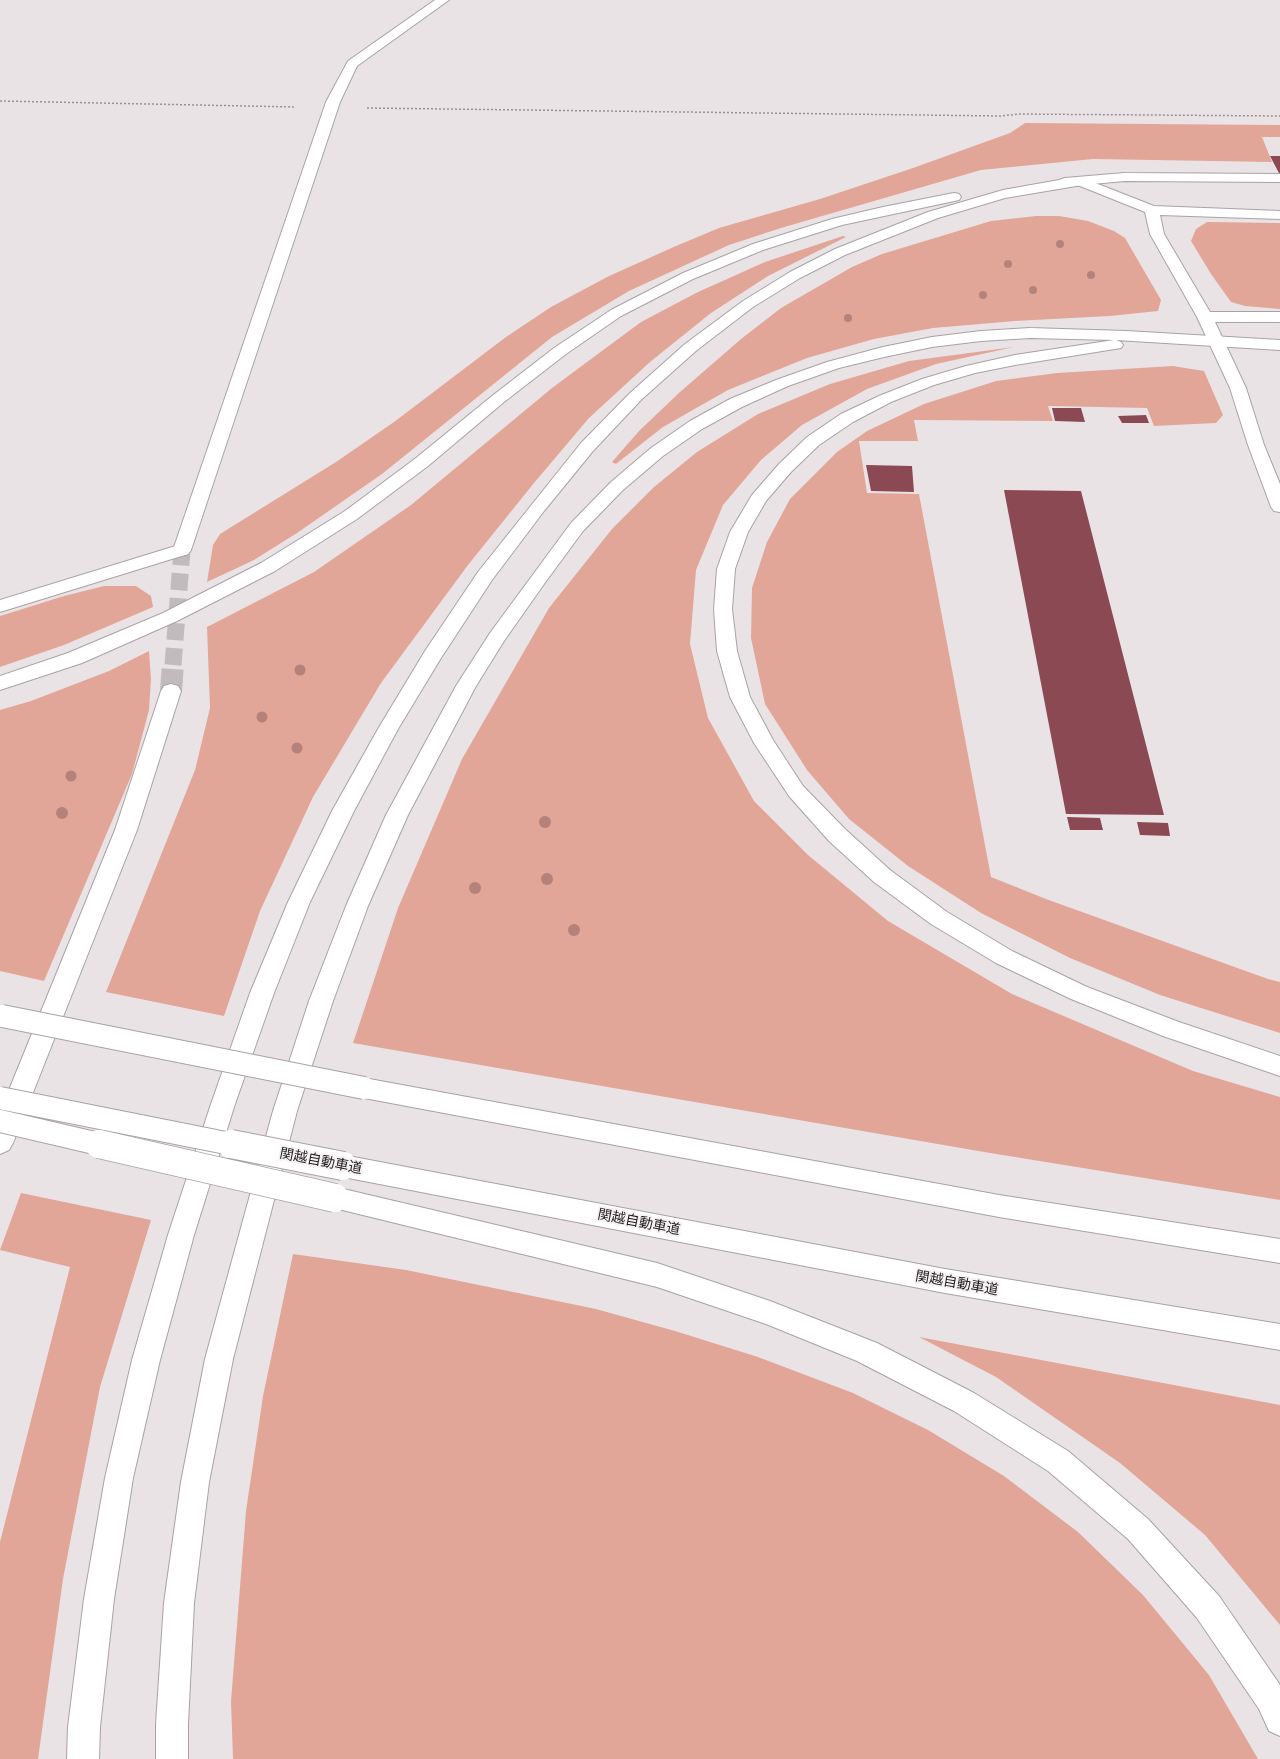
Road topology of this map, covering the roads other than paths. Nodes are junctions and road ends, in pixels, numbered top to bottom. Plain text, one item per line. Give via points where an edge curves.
1 (443, 0) edge
2 (1280, 178) edge
3 (1080, 181) junction
4 (1152, 210) junction
5 (1280, 215) edge
6 (1205, 317) junction
7 (1280, 318) edge
8 (1217, 342) junction
9 (1280, 345) edge
10 (1280, 507) edge
11 (0, 606) edge
12 (0, 683) edge
13 (171, 691) tunnel mouth
14 (1, 1016) edge
15 (1280, 1066) edge
16 (0, 1098) edge
17 (0, 1121) edge
18 (0, 1143) edge
19 (1280, 1251) edge
20 (1280, 1337) edge
21 (1280, 1720) edge
22 (83, 1759) edge
23 (172, 1759) edge

1 - 11 main road via 352,64 331,107 182,550
2 - 3 main road via 1146,177
3 - 4 main road
3 - 12 main road via 978,193 837,222 758,247 688,276 616,313 567,346 422,462 351,515 268,567 155,623 75,658
3 - 22 main road via 1003,194 890,231 795,275 748,304 686,352 636,396 587,447 485,576 432,656 343,811 299,902 262,993 181,1235 146,1360 120,1478 99,1599 84,1727
4 - 5 main road
4 - 6 main road via 1157,234
6 - 7 main road
6 - 8 main road
8 - 9 main road
8 - 10 main road via 1238,388
8 - 15 main road via 1119,345 1015,360 928,382 847,418 813,441 758,499 739,532 726,569 723,609 727,652 740,697 764,743 796,791 837,835 882,876 939,918 991,949 1079,993 1172,1029
8 - 23 main road via 1077,333 981,336 883,352 782,383 736,403 696,425 657,452 617,486 577,527 537,580 497,636 466,686 397,815 354,914 284,1111 219,1359 195,1482 179,1603
13 - 18 main road via 126,830
14 - 19 main road, bridge via 364,1088 999,1206
16 - 20 main road, 関越自動車道, bridge via 945,1281
17 - 21 main road, bridge via 657,1275 770,1313 867,1352 964,1402 1058,1461 1138,1529 1208,1607 1270,1698

